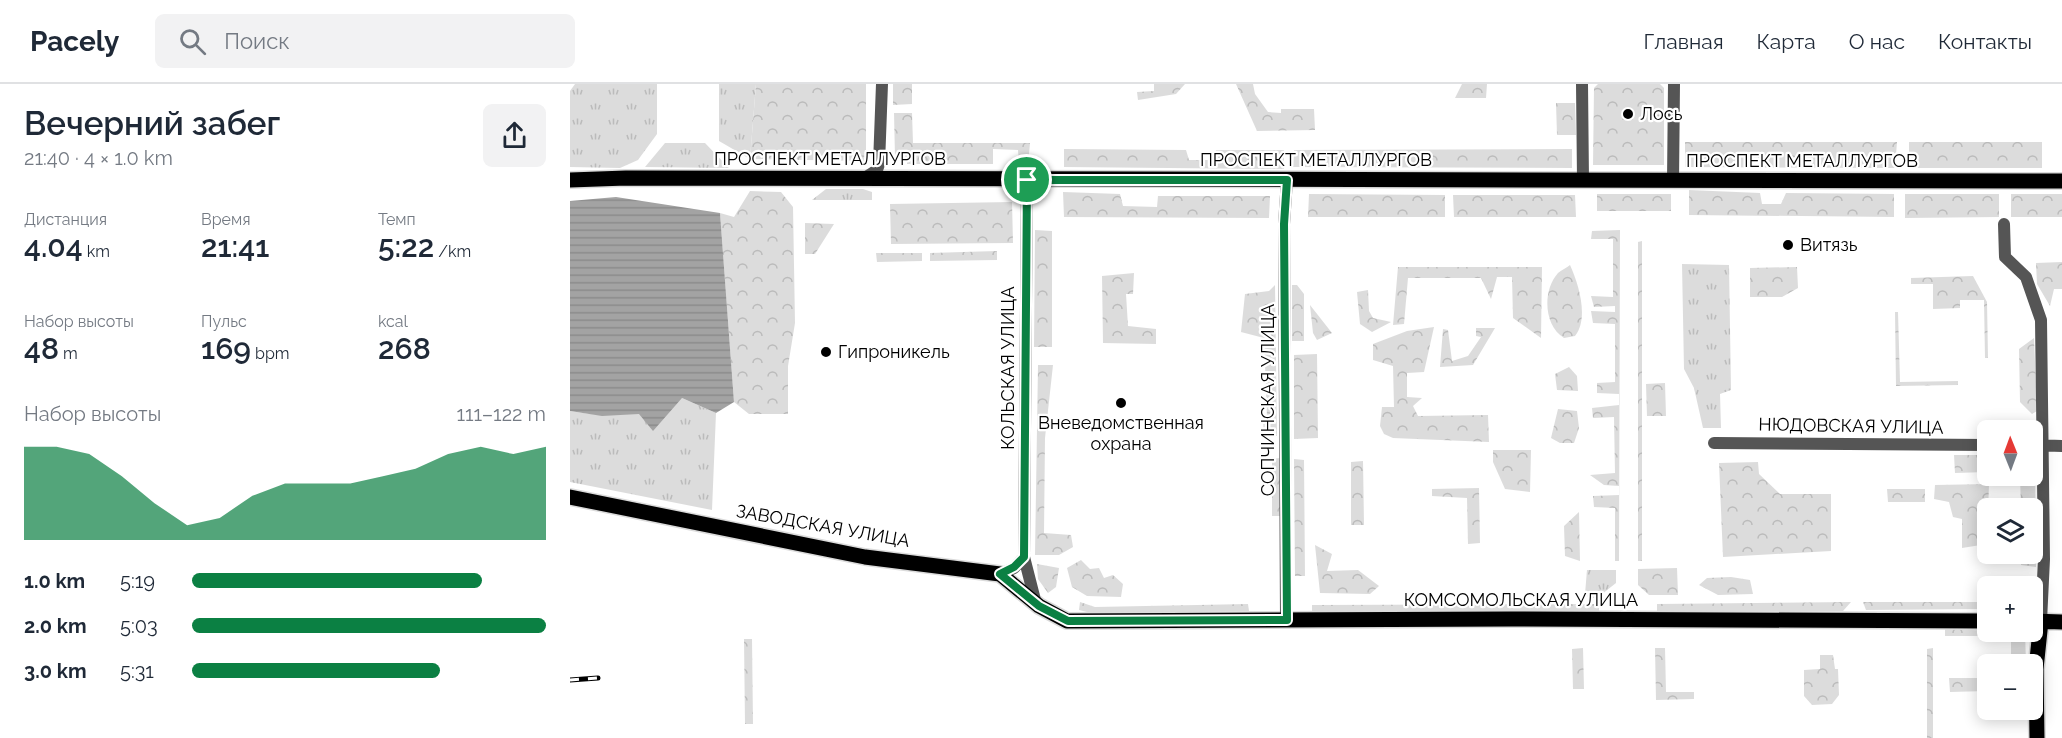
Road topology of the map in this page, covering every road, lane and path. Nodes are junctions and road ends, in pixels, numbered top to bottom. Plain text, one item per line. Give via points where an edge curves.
1 (882, 84) edge
2 (1673, 84) edge
3 (1583, 85) edge
4 (879, 164) junction
5 (864, 179) junction
6 (897, 179) junction
7 (570, 180) edge
8 (1027, 180) junction
9 (1287, 180) junction
10 (1582, 180) junction
11 (1673, 181) junction
12 (2062, 181) edge
13 (2004, 224) dead end
14 (2038, 420) edge
15 (1714, 443) dead end
16 (1977, 445) edge
17 (2043, 445) edge
18 (2062, 446) edge
19 (2040, 486) edge
20 (570, 497) edge
21 (1024, 557) junction
22 (1000, 574) junction
23 (2042, 576) edge
24 (1036, 604) junction
25 (1287, 620) junction
26 (1977, 621) edge
27 (2043, 621) edge
28 (2062, 622) edge
29 (2037, 642) edge
30 (2037, 738) edge

1 - 4 street
2 - 11 street
3 - 10 street
4 - 5 street
4 - 6 street via 882,171
5 - 6 main road, ПРОСПЕКТ МЕТАЛЛУРГОВ
5 - 7 main road, ПРОСПЕКТ МЕТАЛЛУРГОВ
6 - 8 main road, ПРОСПЕКТ МЕТАЛЛУРГОВ
8 - 9 main road, ПРОСПЕКТ МЕТАЛЛУРГОВ
8 - 21 street, КОЛЬСКАЯ УЛИЦА
9 - 10 main road, ПРОСПЕКТ МЕТАЛЛУРГОВ
9 - 25 street, СОПЧИНСКАЯ УЛИЦА
10 - 11 main road, ПРОСПЕКТ МЕТАЛЛУРГОВ
11 - 12 main road, ПРОСПЕКТ МЕТАЛЛУРГОВ
13 - 14 street via 2005,257 2026,277 2041,320
15 - 16 street, НЮДОВСКАЯ УЛИЦА
17 - 18 street
19 - 23 street
20 - 22 main road, ЗАВОДСКАЯ УЛИЦА via 865,557
21 - 22 street
21 - 24 street, КОЛЬСКАЯ УЛИЦА
22 - 24 main road
24 - 25 main road, КОМСОМОЛЬСКАЯ УЛИЦА via 1056,617 1080,622
25 - 26 main road, КОМСОМОЛЬСКАЯ УЛИЦА
27 - 28 main road
29 - 30 main road

